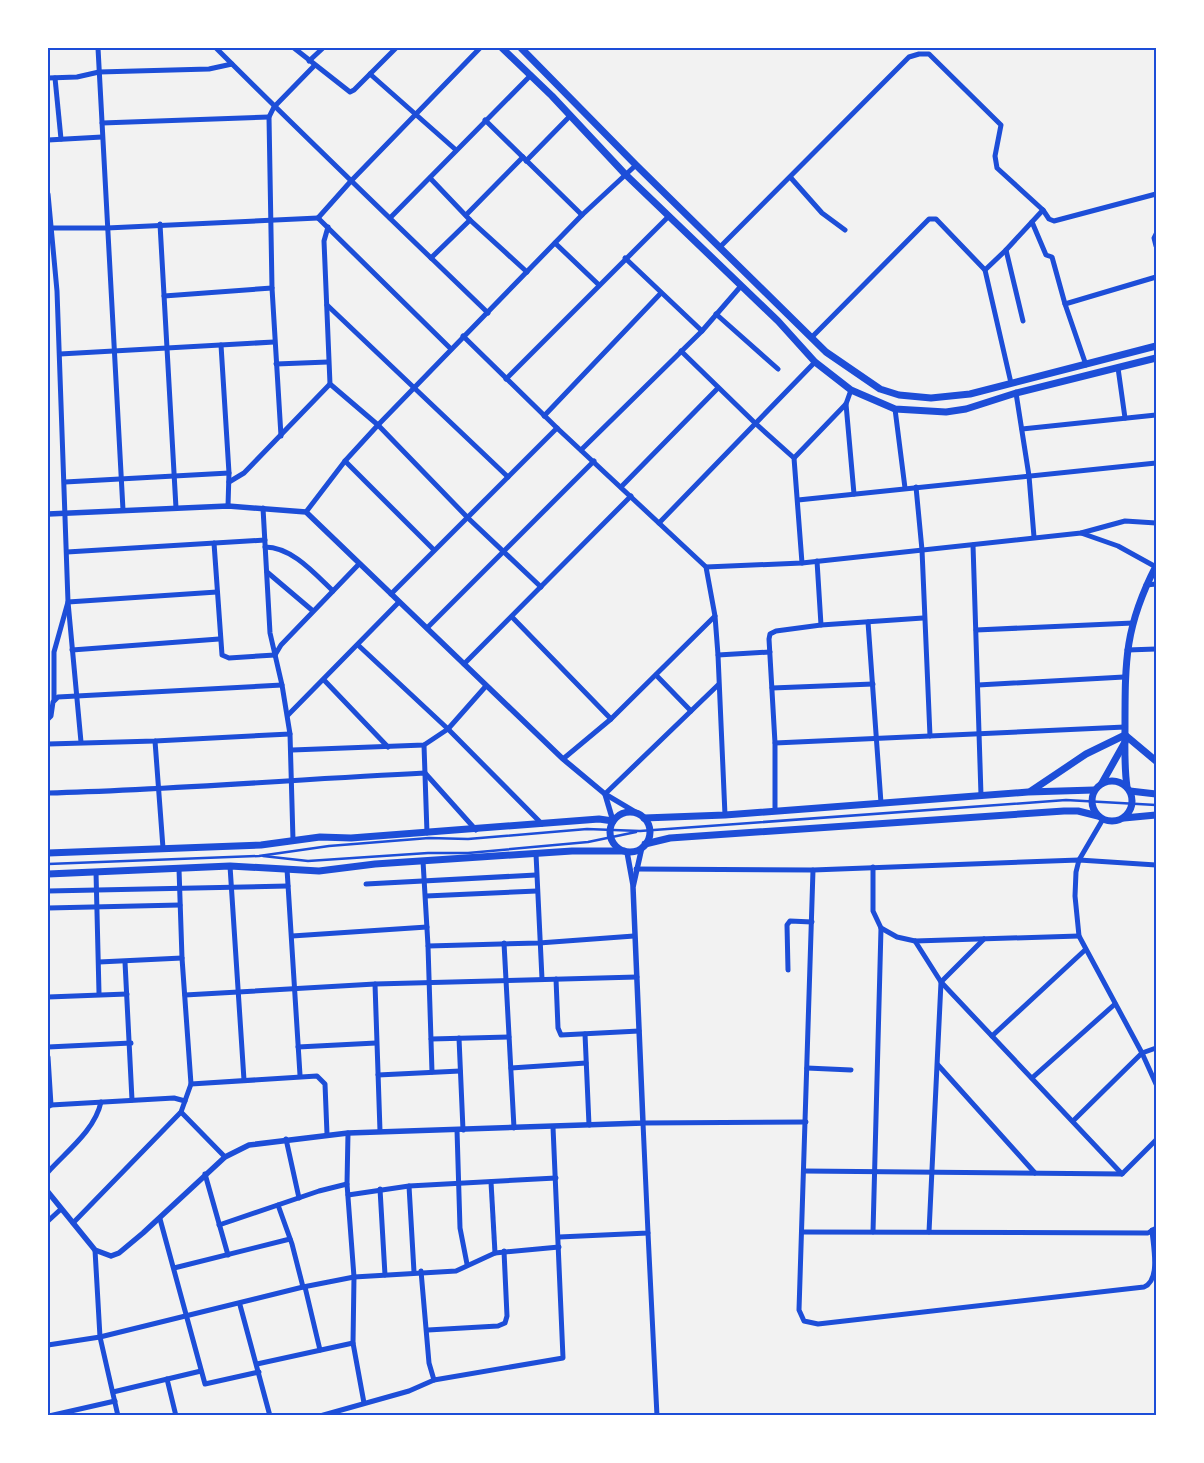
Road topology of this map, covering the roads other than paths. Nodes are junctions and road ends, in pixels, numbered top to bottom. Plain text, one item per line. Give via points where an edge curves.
1 (98, 48) edge
2 (216, 48) edge
3 (294, 48) edge
4 (323, 48) edge
5 (396, 48) edge
6 (480, 48) edge
7 (502, 48) edge
8 (521, 48) edge
9 (309, 61) junction
10 (232, 64) junction
11 (314, 66) junction
12 (99, 72) junction
13 (370, 74) junction
14 (531, 75) junction
15 (48, 78) edge
16 (55, 78) junction
17 (274, 107) junction
18 (416, 112) junction
19 (269, 116) junction
20 (570, 116) junction
21 (485, 120) junction
22 (102, 123) junction
23 (102, 137) junction
24 (61, 139) junction
25 (48, 140) edge
26 (456, 150) junction
27 (524, 159) junction
28 (636, 165) junction
29 (625, 174) junction
30 (430, 178) junction
31 (791, 178) junction
32 (351, 180) junction
33 (48, 194) edge
34 (1156, 194) edge
35 (1043, 210) junction
36 (466, 215) junction
37 (582, 216) junction
38 (669, 216) junction
39 (318, 218) junction
40 (390, 218) junction
41 (271, 219) junction
42 (470, 220) junction
43 (1032, 222) junction
44 (160, 224) junction
45 (48, 228) edge
46 (107, 228) junction
47 (328, 228) junction
48 (845, 230) dead end
49 (1156, 234) edge
50 (555, 243) junction
51 (1156, 246) edge
52 (720, 247) junction
53 (1006, 250) junction
54 (432, 258) junction
55 (625, 258) junction
56 (985, 270) junction
57 (527, 272) junction
58 (1156, 277) edge
59 (599, 285) junction
60 (741, 286) junction
61 (272, 288) junction
62 (661, 293) junction
63 (164, 296) junction
64 (1065, 304) junction
65 (327, 305) junction
66 (488, 313) junction
67 (716, 314) junction
68 (1023, 321) dead end
69 (702, 331) junction
70 (463, 336) junction
71 (812, 337) junction
72 (274, 342) junction
73 (221, 345) junction
74 (1156, 346) edge
75 (166, 348) junction
76 (451, 349) junction
77 (681, 351) junction
78 (114, 352) junction
79 (60, 354) junction
80 (1156, 358) edge
81 (328, 362) junction
82 (815, 362) junction
83 (276, 364) junction
84 (1086, 365) junction
85 (1118, 368) junction
86 (778, 369) dead end
87 (506, 379) junction
88 (1011, 383) junction
89 (330, 384) junction
90 (414, 387) junction
91 (718, 388) junction
92 (851, 390) junction
93 (1016, 393) junction
94 (846, 404) junction
95 (895, 409) junction
96 (1156, 415) edge
97 (544, 416) junction
98 (1125, 418) junction
99 (755, 423) junction
100 (378, 425) junction
101 (556, 428) junction
102 (1022, 428) junction
103 (281, 436) junction
104 (581, 450) junction
105 (794, 458) junction
106 (345, 461) junction
107 (594, 461) junction
108 (1156, 463) edge
109 (228, 473) junction
110 (174, 475) junction
111 (1029, 476) junction
112 (121, 478) junction
113 (508, 478) junction
114 (65, 482) junction
115 (229, 482) junction
116 (621, 487) junction
117 (916, 487) junction
118 (905, 488) junction
119 (854, 494) junction
120 (631, 496) junction
121 (798, 500) junction
122 (228, 506) junction
123 (176, 508) junction
124 (263, 508) junction
125 (123, 510) junction
126 (306, 512) junction
127 (66, 513) junction
128 (48, 514) edge
129 (468, 518) junction
130 (660, 523) junction
131 (1156, 523) edge
132 (1081, 533) junction
133 (1034, 537) junction
134 (265, 540) junction
135 (214, 544) junction
136 (973, 545) junction
137 (265, 547) junction
138 (434, 550) junction
139 (922, 550) junction
140 (503, 551) junction
141 (67, 552) junction
142 (817, 561) junction
143 (802, 563) junction
144 (359, 564) junction
145 (1156, 566) edge
146 (706, 567) junction
147 (267, 572) junction
148 (1156, 584) edge
149 (1146, 585) junction
150 (541, 587) junction
151 (333, 591) junction
152 (217, 592) junction
153 (391, 594) junction
154 (68, 602) junction
155 (399, 602) junction
156 (313, 610) junction
157 (715, 616) junction
158 (512, 617) junction
159 (923, 618) junction
160 (868, 622) junction
161 (1133, 623) junction
162 (821, 625) junction
163 (427, 628) junction
164 (976, 630) junction
165 (220, 639) junction
166 (358, 645) junction
167 (1156, 649) edge
168 (72, 650) junction
169 (1126, 650) junction
170 (770, 652) junction
171 (275, 655) junction
172 (718, 655) junction
173 (464, 664) junction
174 (656, 675) junction
175 (1124, 677) junction
176 (324, 680) junction
177 (873, 684) junction
178 (282, 685) junction
179 (718, 685) junction
180 (978, 685) junction
181 (486, 686) junction
182 (772, 688) junction
183 (76, 696) junction
184 (54, 700) junction
185 (691, 711) junction
186 (288, 715) junction
187 (611, 719) junction
188 (48, 720) edge
189 (1125, 727) junction
190 (448, 728) junction
191 (290, 734) junction
192 (979, 734) junction
193 (930, 736) junction
194 (1125, 738) junction
195 (877, 739) junction
196 (155, 741) junction
197 (81, 742) junction
198 (774, 743) junction
199 (48, 744) edge
200 (424, 745) junction
201 (388, 747) junction
202 (292, 750) junction
203 (563, 759) junction
204 (1156, 761) edge
205 (425, 774) junction
206 (292, 780) junction
207 (1102, 783) junction
208 (1129, 789) junction
209 (158, 790) junction
210 (1094, 790) junction
211 (1028, 792) junction
212 (48, 793) edge
213 (605, 794) junction
214 (1156, 794) edge
215 (981, 795) junction
216 (1091, 799) junction
217 (881, 802) junction
218 (1132, 802) junction
219 (1156, 805) edge
220 (775, 810) junction
221 (637, 813) junction
222 (725, 815) junction
223 (1156, 815) edge
224 (644, 818) junction
225 (1101, 818) junction
226 (1124, 818) junction
227 (613, 821) junction
228 (543, 825) junction
229 (610, 829) junction
230 (476, 830) junction
231 (640, 831) junction
232 (650, 831) junction
233 (427, 833) junction
234 (611, 838) junction
235 (293, 840) junction
236 (644, 846) junction
237 (163, 848) junction
238 (626, 851) junction
239 (48, 853) edge
240 (536, 854) junction
241 (258, 856) junction
242 (1079, 860) junction
243 (423, 861) junction
244 (48, 864) edge
245 (1156, 865) edge
246 (230, 866) junction
247 (873, 867) junction
248 (179, 869) junction
249 (286, 869) junction
250 (636, 869) junction
251 (813, 870) junction
252 (96, 872) junction
253 (48, 874) edge
254 (536, 875) junction
255 (425, 880) junction
256 (366, 884) dead end
257 (180, 886) junction
258 (288, 886) junction
259 (232, 887) junction
260 (633, 887) junction
261 (97, 889) junction
262 (48, 891) edge
263 (537, 891) junction
264 (426, 896) junction
265 (180, 905) junction
266 (48, 908) edge
267 (97, 908) junction
268 (812, 922) junction
269 (427, 927) junction
270 (881, 928) junction
271 (292, 936) junction
272 (634, 936) junction
273 (1079, 936) junction
274 (984, 939) junction
275 (915, 941) junction
276 (504, 943) junction
277 (539, 943) junction
278 (428, 946) junction
279 (1085, 950) junction
280 (182, 958) junction
281 (99, 962) junction
282 (125, 962) junction
283 (788, 970) dead end
284 (637, 976) junction
285 (542, 979) junction
286 (556, 979) junction
287 (506, 980) junction
288 (941, 982) junction
289 (428, 983) junction
290 (375, 984) junction
291 (294, 989) junction
292 (240, 992) junction
293 (99, 994) junction
294 (127, 994) junction
295 (185, 995) junction
296 (48, 997) edge
297 (1115, 1004) junction
298 (638, 1031) junction
299 (585, 1034) junction
300 (992, 1036) junction
301 (509, 1037) junction
302 (460, 1038) junction
303 (431, 1039) junction
304 (376, 1043) junction
305 (130, 1044) junction
306 (298, 1047) junction
307 (48, 1048) edge
308 (1156, 1048) edge
309 (1142, 1053) junction
310 (48, 1057) edge
311 (586, 1063) junction
312 (938, 1065) junction
313 (511, 1068) junction
314 (807, 1068) junction
315 (460, 1070) junction
316 (851, 1070) dead end
317 (432, 1072) junction
318 (300, 1076) junction
319 (378, 1076) junction
320 (1032, 1078) junction
321 (244, 1080) junction
322 (191, 1084) junction
323 (1156, 1084) edge
324 (132, 1100) junction
325 (185, 1101) junction
326 (101, 1102) junction
327 (49, 1106) edge
328 (181, 1112) junction
329 (1073, 1121) junction
330 (806, 1122) junction
331 (643, 1123) junction
332 (589, 1125) junction
333 (553, 1127) junction
334 (514, 1128) junction
335 (460, 1130) junction
336 (380, 1131) junction
337 (348, 1133) junction
338 (327, 1134) junction
339 (286, 1139) junction
340 (1156, 1140) edge
341 (225, 1157) junction
342 (804, 1170) junction
343 (876, 1171) junction
344 (48, 1172) edge
345 (933, 1172) junction
346 (1035, 1173) junction
347 (205, 1174) junction
348 (1122, 1174) junction
349 (556, 1178) junction
350 (491, 1182) junction
351 (347, 1184) junction
352 (459, 1185) junction
353 (409, 1186) junction
354 (380, 1189) junction
355 (48, 1192) edge
356 (348, 1195) junction
357 (299, 1198) junction
358 (278, 1205) junction
359 (62, 1208) junction
360 (160, 1219) junction
361 (48, 1221) edge
362 (73, 1223) junction
363 (219, 1225) junction
364 (1154, 1229) edge
365 (802, 1232) junction
366 (873, 1232) junction
367 (930, 1232) junction
368 (648, 1233) junction
369 (559, 1237) junction
370 (290, 1239) junction
371 (559, 1247) junction
372 (95, 1250) junction
373 (504, 1251) junction
374 (495, 1253) junction
375 (228, 1255) junction
376 (467, 1264) junction
377 (174, 1268) junction
378 (414, 1272) junction
379 (421, 1272) junction
380 (385, 1275) junction
381 (354, 1278) junction
382 (304, 1287) junction
383 (240, 1304) junction
384 (188, 1317) junction
385 (428, 1330) junction
386 (100, 1337) junction
387 (354, 1343) junction
388 (48, 1344) edge
389 (320, 1350) junction
390 (257, 1364) junction
391 (201, 1372) junction
392 (258, 1372) junction
393 (167, 1379) junction
394 (434, 1380) junction
395 (113, 1392) junction
396 (115, 1400) junction
397 (364, 1403) junction
398 (64, 1414) edge
399 (49, 1416) edge
400 (118, 1416) edge
401 (176, 1416) edge
402 (270, 1416) edge
403 (320, 1416) edge
404 (657, 1416) edge

1 - 12 street
2 - 10 street
3 - 9 street
4 - 9 street
5 - 13 street
6 - 18 street
7 - 14 main road
8 - 28 main road
9 - 11 street
10 - 12 street via 209,69
10 - 17 street
11 - 13 street via 350,92
11 - 17 street
12 - 16 street
12 - 22 street
13 - 18 street
14 - 20 main road
14 - 21 street
15 - 16 street
16 - 24 street
17 - 19 street
17 - 32 street
18 - 26 street
18 - 32 street
19 - 22 street
19 - 41 street
20 - 27 street
20 - 29 main road
21 - 26 street
21 - 27 street
22 - 23 street
23 - 24 street
23 - 46 street
24 - 25 street
26 - 30 street
27 - 36 street
27 - 37 street
28 - 29 street
28 - 52 main road
29 - 37 street
29 - 38 main road
30 - 36 street
30 - 40 street
31 - 35 street via 910,58 928,54 1001,125 995,156 997,168
31 - 48 street via 822,213
31 - 52 street
32 - 39 street
32 - 40 street
33 - 45 street
34 - 35 street via 1054,221
35 - 43 street
36 - 42 street
37 - 50 street
38 - 55 street
38 - 60 main road
39 - 41 street
39 - 47 street
40 - 54 street
41 - 44 street
41 - 61 street
42 - 54 street
42 - 57 street
43 - 53 street
43 - 64 street via 1046,255 1052,257
44 - 46 street
44 - 63 street
45 - 46 street
45 - 79 street via 53,248
46 - 78 street
47 - 65 street via 324,241
47 - 76 street
49 - 51 street
50 - 57 street
50 - 59 street
52 - 71 main road
53 - 56 street
53 - 68 street
54 - 66 street
55 - 59 street
55 - 62 street
56 - 71 street via 936,219 929,219
56 - 88 street
57 - 66 street
58 - 64 street
59 - 87 street
60 - 67 street
60 - 82 main road
61 - 63 street
61 - 72 street
62 - 69 street
62 - 97 street
63 - 75 street
64 - 84 street
65 - 81 street
65 - 90 street
66 - 70 street
67 - 69 street
67 - 86 street
69 - 77 street
70 - 76 street
70 - 87 street
71 - 88 main road via 862,379 898,395 932,398 970,394
72 - 73 street
72 - 83 street
73 - 75 street
73 - 109 street
74 - 84 main road
75 - 78 street
75 - 110 street
76 - 90 street
77 - 91 street
77 - 104 street
78 - 79 street
78 - 112 street
79 - 114 street
80 - 85 main road
81 - 83 street
81 - 89 street
82 - 92 main road
82 - 99 street
83 - 103 street
84 - 88 main road
85 - 93 main road
85 - 98 street
87 - 97 street
89 - 100 street
89 - 103 street
90 - 100 street
90 - 113 street
91 - 99 street
91 - 116 street
92 - 94 street
92 - 95 main road
93 - 95 main road via 946,412
93 - 102 street
94 - 105 street
94 - 119 street
95 - 118 street
96 - 98 street
97 - 101 street
98 - 102 street
99 - 105 street
99 - 130 street
100 - 106 street
100 - 129 street
101 - 104 street
101 - 113 street
102 - 111 street
103 - 115 street via 244,473
104 - 107 street
105 - 121 street
106 - 126 street
106 - 138 street
107 - 116 street
107 - 140 street
108 - 111 street
109 - 110 street
109 - 115 street
110 - 112 street
110 - 123 street
111 - 117 street
111 - 133 street
112 - 114 street
112 - 125 street
113 - 129 street
114 - 127 street
115 - 122 street
116 - 120 street
117 - 118 street
117 - 139 street
118 - 119 street
119 - 121 street
120 - 130 street
120 - 150 street
121 - 143 street
122 - 123 street
122 - 124 street
123 - 125 street
124 - 126 street
124 - 134 street
125 - 127 street
126 - 144 street
127 - 128 street
127 - 141 street
129 - 138 street
129 - 140 street
130 - 146 street
131 - 132 street via 1125,521
132 - 133 street
132 - 145 street via 1118,546
133 - 136 street
134 - 135 street
134 - 137 street
135 - 141 street
135 - 152 street
136 - 139 street
136 - 164 street
137 - 147 street
137 - 151 street via 280,550 301,562
138 - 153 street
139 - 142 street
139 - 159 street
140 - 150 street
140 - 163 street
141 - 154 street
142 - 143 street
142 - 162 street
143 - 146 street
144 - 151 street
144 - 153 street
145 - 149 main road
146 - 157 street
147 - 156 street
147 - 171 street via 270,633
148 - 149 street
149 - 161 main road
150 - 158 street
151 - 156 street
152 - 154 street
152 - 165 street
153 - 155 street
154 - 168 street
154 - 184 street via 54,652
155 - 163 street
155 - 166 street
156 - 171 street
157 - 172 street
157 - 174 street
158 - 173 street
158 - 187 street
159 - 160 street
159 - 193 street
160 - 162 street
160 - 177 street
161 - 164 street
161 - 169 main road
162 - 170 street via 772,632
163 - 173 street
164 - 180 street
165 - 168 street
165 - 171 street via 222,655 226,658
166 - 176 street
166 - 190 street
167 - 169 street
168 - 183 street
169 - 175 main road
170 - 172 street
170 - 182 street
171 - 178 street
172 - 179 street
173 - 181 street
174 - 185 street
174 - 187 street
175 - 180 street
175 - 189 main road
176 - 186 street
176 - 201 street
177 - 182 street
177 - 195 street
178 - 183 street
178 - 186 street
179 - 185 street
179 - 222 street
180 - 192 street
181 - 190 street
181 - 203 street
182 - 198 street
183 - 184 street
183 - 197 street
184 - 188 street
185 - 213 street
186 - 191 street
187 - 203 street
189 - 192 street
189 - 194 main road
190 - 200 street
190 - 228 street
191 - 196 street
191 - 202 street
192 - 193 street
192 - 215 street
193 - 195 street
194 - 204 main road
194 - 207 main road
194 - 208 main road via 1124,764
194 - 211 main road via 1086,754
195 - 198 street
195 - 217 street
196 - 197 street
196 - 209 street
197 - 199 street
198 - 220 street
200 - 201 street
200 - 205 street
201 - 202 street
202 - 206 street
203 - 213 street
205 - 206 street
205 - 230 street
205 - 233 street
206 - 209 street
206 - 235 street
207 - 208 main road via 1115,781
207 - 210 main road
208 - 214 main road
208 - 218 main road
209 - 212 street
209 - 237 street
210 - 211 main road
210 - 216 main road
211 - 215 main road
213 - 221 street
213 - 227 street
215 - 217 main road
216 - 218 lane
216 - 225 main road via 1093,809
216 - 232 lane
217 - 220 main road
218 - 219 lane
218 - 226 main road
220 - 222 main road
221 - 224 main road
221 - 227 main road via 621,814
222 - 224 main road
223 - 226 main road
224 - 232 main road
225 - 226 main road via 1114,821
225 - 236 main road via 1078,810 978,816 670,838
225 - 242 street
227 - 228 main road via 598,819
227 - 229 main road
228 - 230 main road
229 - 231 lane
229 - 234 main road
229 - 241 lane via 468,839 420,839 296,849
230 - 233 main road
231 - 232 lane
231 - 234 lane
232 - 236 main road
233 - 235 main road
234 - 238 main road via 616,846
234 - 241 lane via 468,853 308,861
235 - 237 main road via 261,845
236 - 238 main road
236 - 250 street
237 - 239 main road
238 - 240 main road
238 - 260 street
240 - 243 main road
240 - 254 street
241 - 244 lane
242 - 245 street
242 - 247 street
242 - 273 street via 1075,896
243 - 249 main road via 319,871
243 - 255 street
246 - 248 main road
246 - 249 main road
246 - 259 street
247 - 251 street
247 - 270 street via 873,912
248 - 252 main road
248 - 257 street
249 - 258 street
250 - 251 street
250 - 260 street
251 - 268 street
252 - 253 main road
252 - 261 street
254 - 255 street
254 - 263 street
255 - 256 street
255 - 264 street
257 - 259 street
257 - 261 street
257 - 265 street
258 - 259 street
258 - 271 street
259 - 292 street
260 - 272 street
261 - 262 street
261 - 267 street
263 - 264 street
263 - 277 street
264 - 269 street
265 - 267 street
265 - 280 street
266 - 267 street
267 - 281 street
268 - 283 street via 790,922 787,925
268 - 314 street
269 - 271 street
269 - 278 street
270 - 275 street via 897,937
270 - 343 street
271 - 291 street
272 - 277 street
272 - 284 street
273 - 274 street
273 - 279 street
274 - 275 street
274 - 288 street
275 - 288 street
276 - 277 street
276 - 278 street
276 - 287 street
277 - 285 street
278 - 289 street
279 - 297 street
279 - 300 street
280 - 282 street
280 - 295 street
281 - 282 street
281 - 293 street
282 - 294 street
284 - 286 street
284 - 298 street
285 - 286 street
285 - 287 street
286 - 299 street via 559,1032 564,1036
287 - 289 street
287 - 301 street
288 - 300 street
288 - 312 street
289 - 290 street
289 - 303 street
290 - 291 street
290 - 304 street
291 - 292 street
291 - 306 street
292 - 295 street
292 - 321 street
293 - 294 street
293 - 296 street
294 - 305 street
295 - 322 street
297 - 309 street
297 - 320 street
298 - 299 street
298 - 331 street
299 - 311 street
300 - 320 street
301 - 302 street
301 - 313 street
302 - 303 street
302 - 315 street
303 - 317 street
304 - 306 street
304 - 319 street
305 - 307 street
305 - 324 street
306 - 318 street
308 - 309 street
309 - 323 street
309 - 329 street
310 - 327 street
311 - 313 street
311 - 332 street
312 - 345 street
312 - 346 street
313 - 334 street
314 - 316 street
314 - 330 street
315 - 317 street
315 - 335 street
317 - 319 street
318 - 321 street
318 - 338 street via 317,1076 323,1080
319 - 336 street
320 - 329 street
321 - 322 street
322 - 325 street
324 - 325 street via 174,1098
324 - 326 street
325 - 328 street
326 - 327 street
326 - 344 street via 92,1123
328 - 341 street
328 - 362 street
329 - 348 street
330 - 331 street
330 - 342 street
331 - 332 street
331 - 368 street
332 - 333 street
333 - 334 street
333 - 349 street
334 - 335 street
335 - 336 street
335 - 352 street
336 - 337 street
337 - 338 street
337 - 351 street
338 - 339 street
339 - 341 street via 249,1145
339 - 357 street
340 - 348 street
341 - 347 street
342 - 343 street
342 - 365 street
343 - 345 street
343 - 366 street
345 - 346 street
345 - 367 street
346 - 348 street
347 - 360 street
347 - 363 street
349 - 350 street
349 - 369 street
350 - 352 street
350 - 374 street
351 - 356 street
351 - 357 street
352 - 353 street
352 - 376 street via 460,1228
353 - 354 street
353 - 378 street
354 - 356 street
354 - 380 street
355 - 359 street
356 - 381 street
357 - 358 street
358 - 363 street
358 - 370 street
359 - 361 street
359 - 362 street
360 - 372 street via 117,1255 108,1256
360 - 377 street
362 - 372 street
363 - 375 street
364 - 365 street via 1154,1276 1144,1287 818,1324 804,1321 799,1310
364 - 367 street via 1148,1233
365 - 366 street
366 - 367 street
368 - 369 street
368 - 404 street
369 - 371 street
370 - 375 street
370 - 382 street
371 - 373 street
371 - 394 street via 563,1358
372 - 386 street
373 - 374 street
373 - 385 street via 505,1323
374 - 376 street
375 - 377 street
376 - 379 street via 456,1270
377 - 384 street
378 - 379 street
378 - 380 street
379 - 385 street
380 - 381 street
381 - 382 street
381 - 387 street
382 - 383 street
382 - 389 street
383 - 384 street
383 - 390 street
384 - 386 street
384 - 391 street
385 - 394 street via 429,1363
386 - 388 street
386 - 395 street
387 - 389 street
387 - 397 street
389 - 390 street
390 - 392 street
391 - 392 street via 207,1385
391 - 393 street
392 - 402 street
393 - 395 street
393 - 401 street
394 - 397 street via 409,1392
395 - 396 street
396 - 398 street
396 - 400 street
397 - 403 street
398 - 399 street

